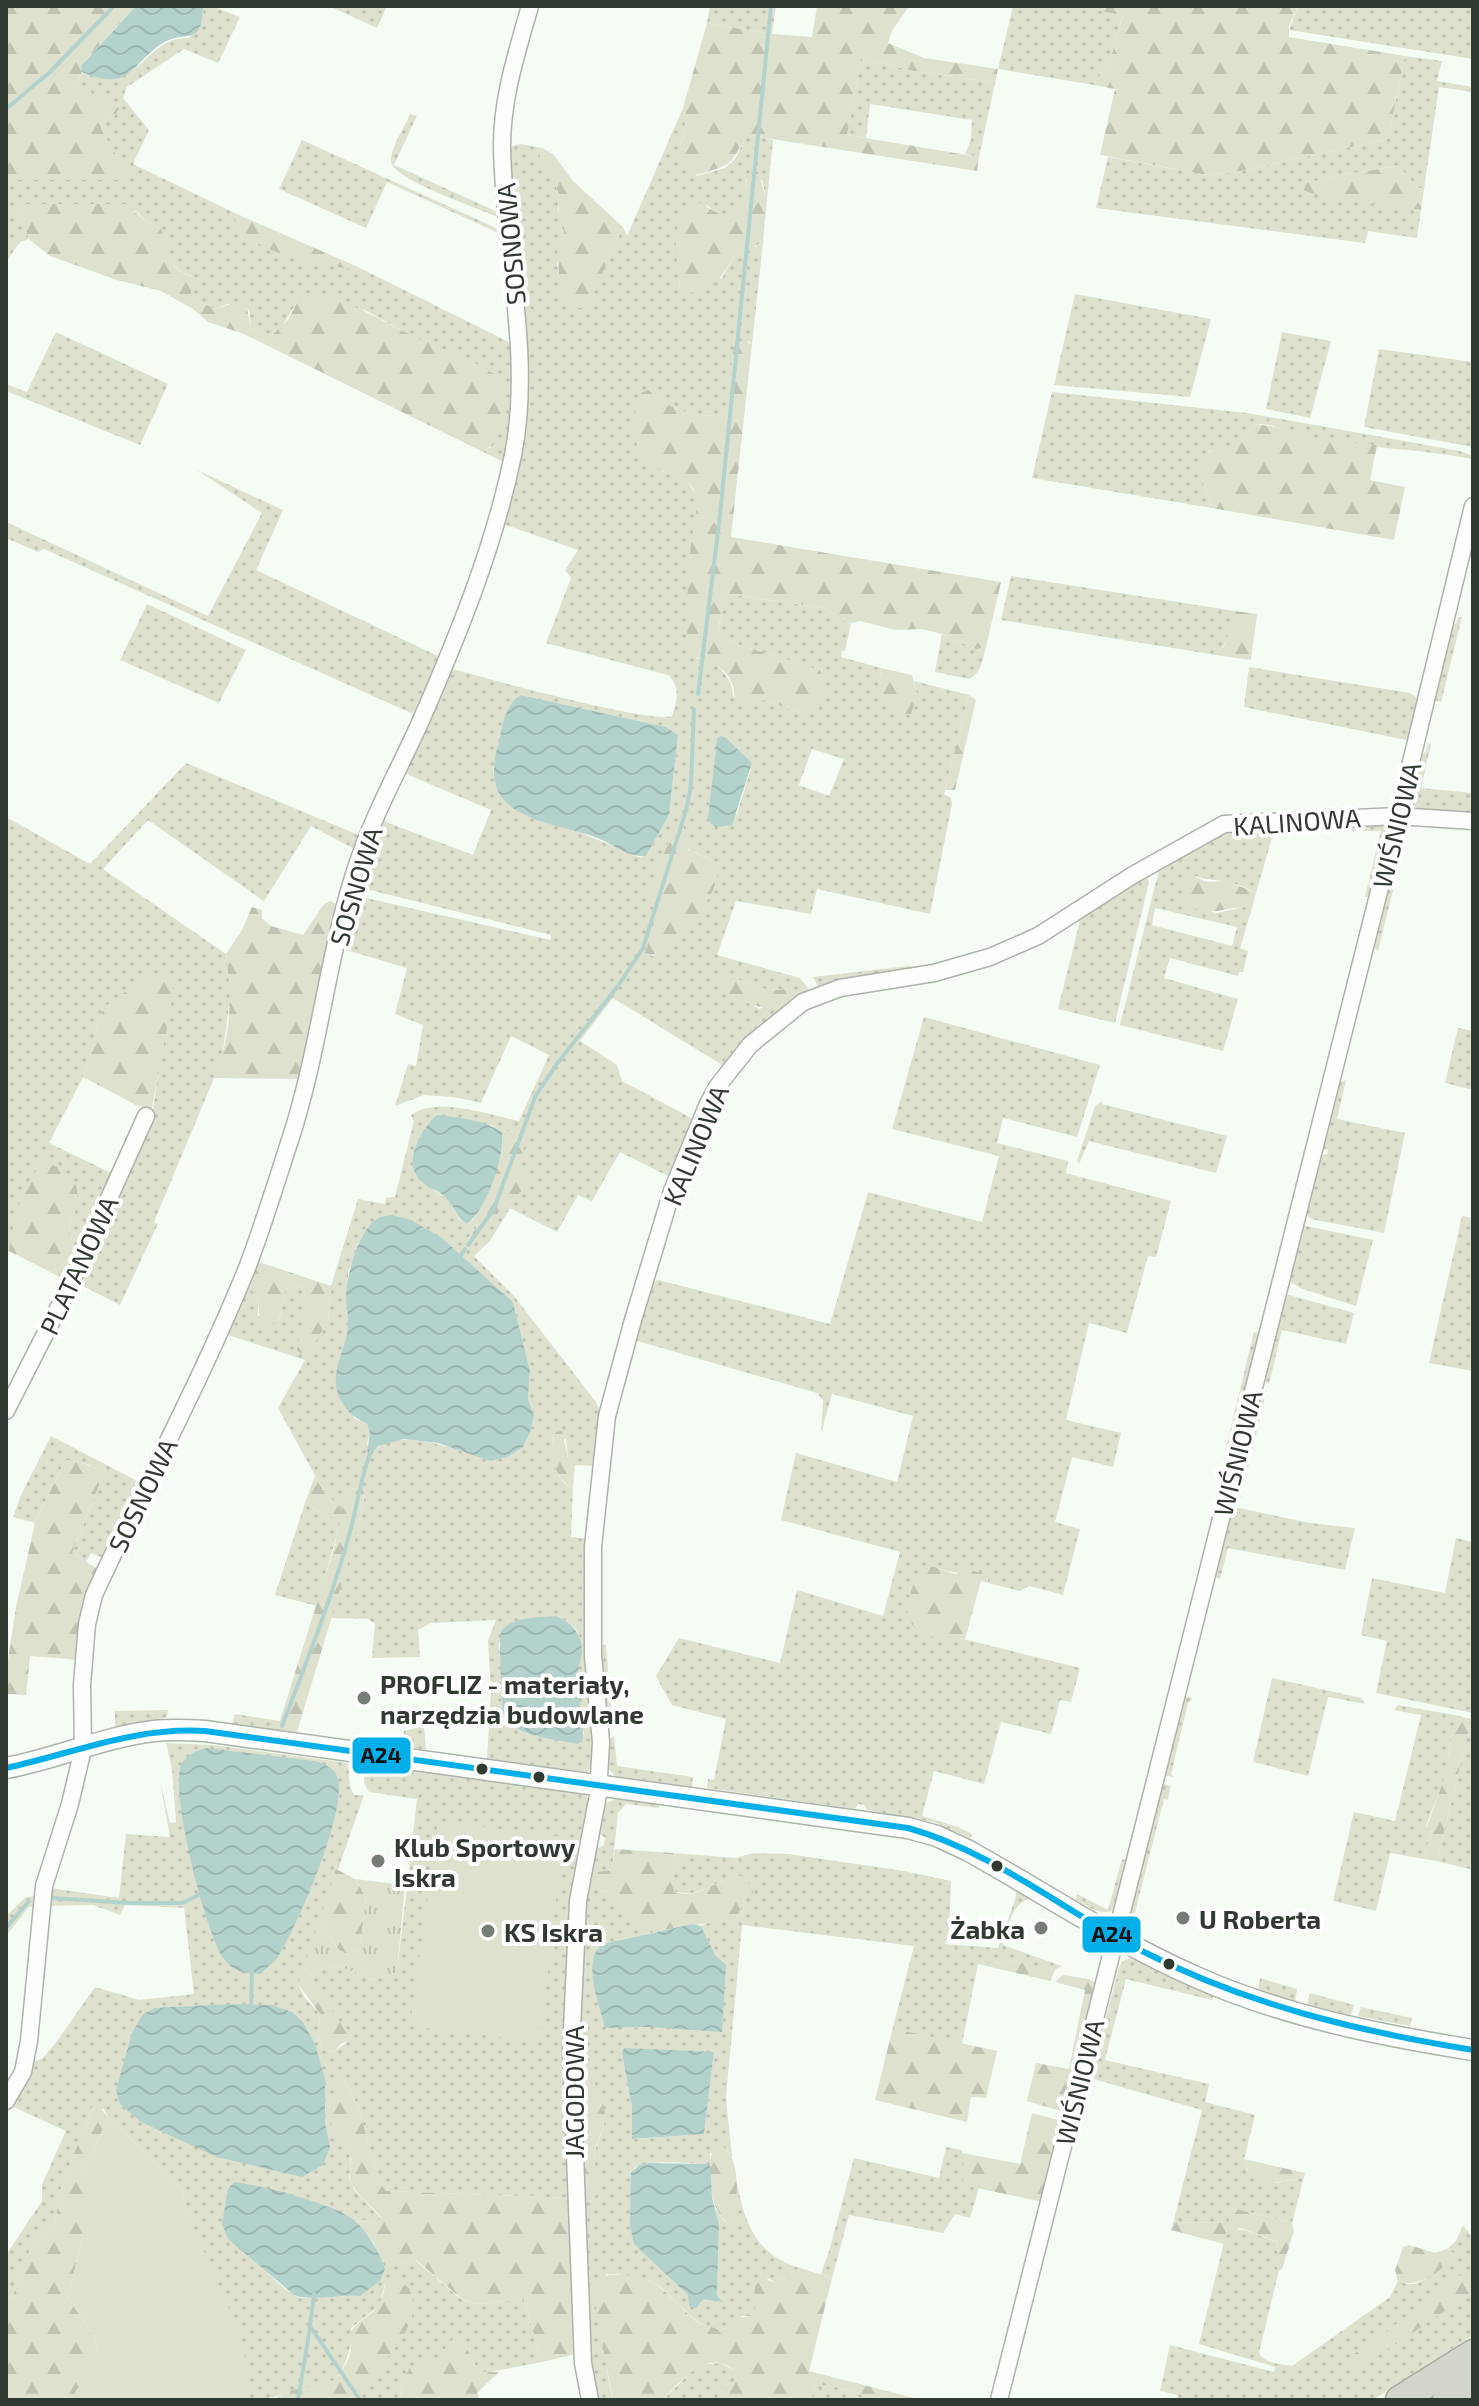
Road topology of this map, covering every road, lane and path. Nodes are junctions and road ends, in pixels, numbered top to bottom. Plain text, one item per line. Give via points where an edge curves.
1 (530, 6) edge
2 (1473, 506) edge
3 (1398, 816) junction
4 (1473, 821) edge
5 (146, 1116) dead end
6 (6, 1411) edge
7 (83, 1749) junction
8 (6, 1768) edge
9 (598, 1786) junction
10 (1115, 1935) junction
11 (1473, 2050) edge
12 (6, 2101) edge
13 (1473, 2354) edge
14 (1473, 2384) edge
15 (590, 2400) edge
16 (999, 2400) edge
17 (1400, 2400) edge
18 (1447, 2400) edge

1 - 7 street, SOSNOWA via 508,84 502,143 519,359 516,441 506,490 469,604 354,873 308,1080 248,1265 94,1595 82,1685
2 - 3 street, WIŚNIOWA
3 - 4 street, KALINOWA
3 - 9 street, KALINOWA via 1224,824 1038,936 934,973 840,988 803,1002 750,1045 707,1106 672,1191 607,1416 593,1547
3 - 10 street, WIŚNIOWA
5 - 6 street, PLATANOWA
7 - 8 street
7 - 9 street via 154,1731 205,1731
7 - 12 street, SOSNOWA via 44,1886 23,2072
9 - 10 street via 923,1831 967,1850
9 - 15 street, JAGODOWA via 578,1901 571,2050 583,2363
10 - 11 street via 1193,1976 1280,2009
10 - 16 street, WIŚNIOWA
13 - 17 highway
14 - 18 highway

